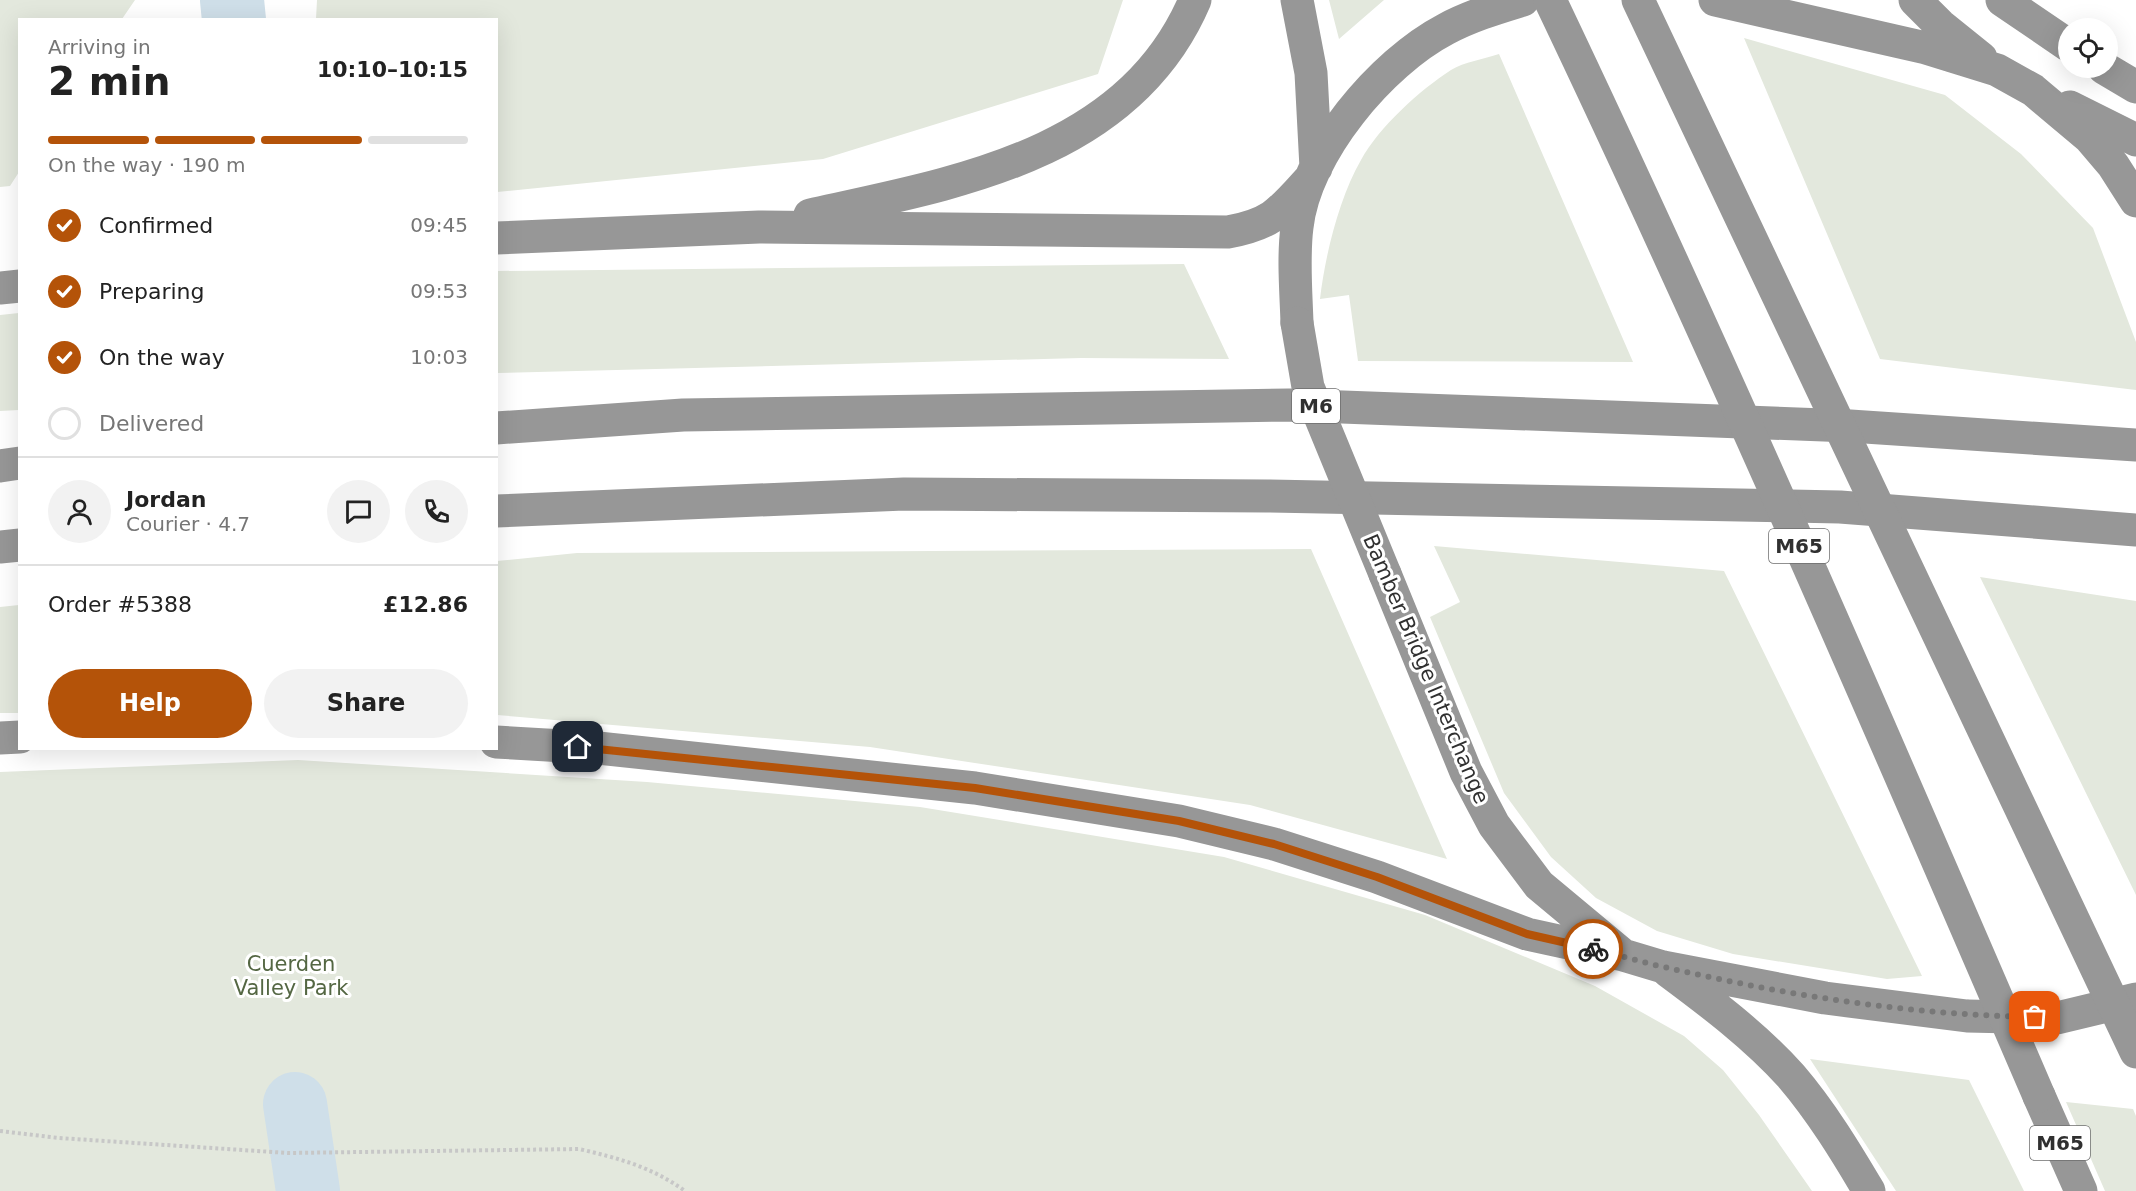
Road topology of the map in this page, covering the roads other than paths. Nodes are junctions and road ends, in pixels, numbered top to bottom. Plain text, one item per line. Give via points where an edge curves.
1 (1195, 0) edge
2 (1296, 0) edge
3 (1523, 0) edge
4 (1550, 0) edge
5 (1638, 0) edge
6 (1715, 0) edge
7 (1915, 0) edge
8 (2002, 0) edge
9 (2058, 38) edge
10 (1997, 70) junction
11 (2118, 76) edge
12 (2136, 87) edge
13 (2033, 90) junction
14 (2136, 140) edge
15 (1313, 174) junction
16 (2136, 201) edge
17 (759, 227) junction
18 (498, 238) edge
19 (18, 286) edge
20 (0, 288) edge
21 (498, 428) edge
22 (2136, 445) edge
23 (18, 463) edge
24 (0, 466) edge
25 (498, 511) edge
26 (2136, 530) edge
27 (18, 545) edge
28 (0, 547) edge
29 (18, 737) edge
30 (0, 738) edge
31 (498, 742) edge
32 (1623, 955) junction
33 (1662, 967) junction
34 (2136, 999) edge
35 (2136, 1052) edge
36 (1869, 1191) edge
37 (2081, 1191) edge

1 - 17 highway via 1173,40 1152,67 1100,116 1052,147 1005,166 926,189
2 - 15 highway via 1311,73
3 - 15 highway, Bamber Bridge Interchange via 1447,29 1420,45 1361,100
4 - 37 highway, M65, bridge via 1624,156 1893,757
5 - 35 highway, bridge
6 - 10 highway via 1926,48
7 - 10 highway
8 - 9 highway
10 - 13 highway
11 - 12 highway
13 - 14 highway
13 - 16 highway via 2090,138
15 - 17 highway via 1276,217 1252,228 1228,232
15 - 32 highway, Bamber Bridge Interchange, bridge via 1297,226 1297,323 1308,387 1466,772 1494,825 1539,885
17 - 18 highway
19 - 20 highway
21 - 22 highway, M6 via 683,415 1288,405 1850,426
23 - 24 highway
25 - 26 highway via 904,494 1256,496 1840,507
27 - 28 highway
29 - 30 highway
31 - 32 highway via 598,748 975,788 1179,821 1274,844 1377,877 1527,934
32 - 33 highway, Bamber Bridge Interchange
33 - 34 highway, Bamber Bridge Interchange via 1825,998 1967,1016 2057,1018
33 - 36 highway via 1728,1017 1791,1077 1844,1147

